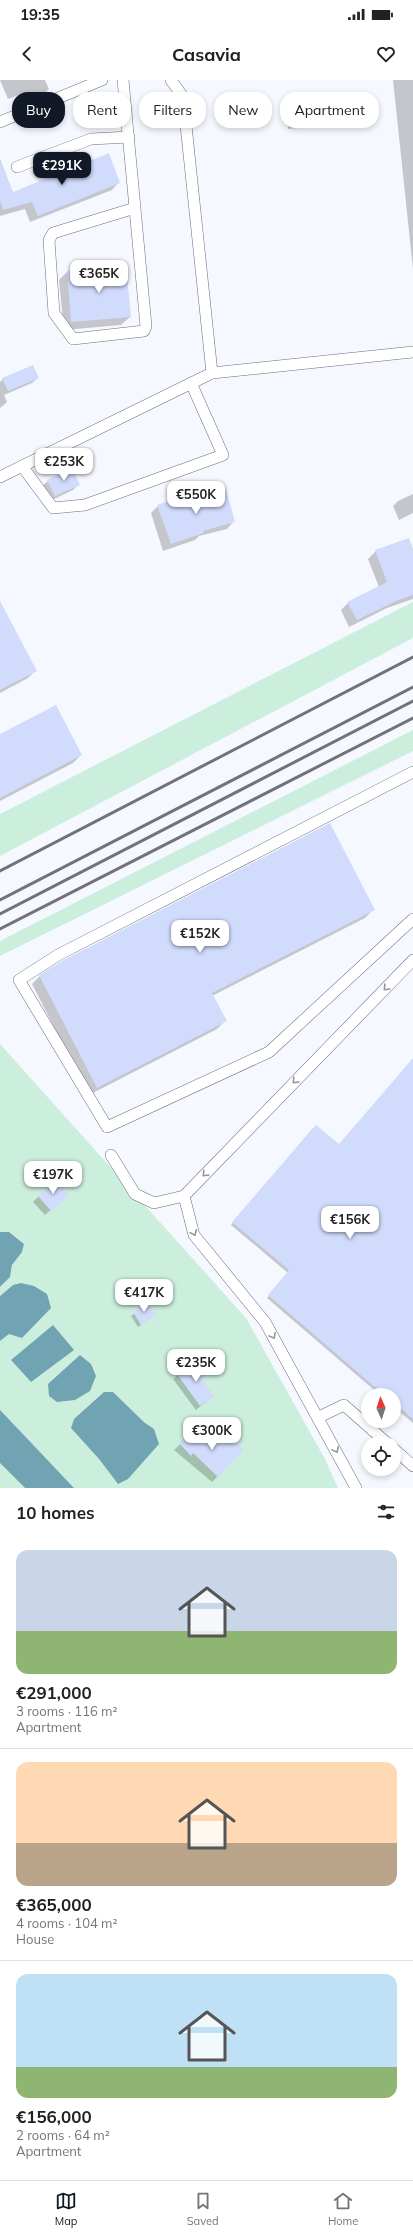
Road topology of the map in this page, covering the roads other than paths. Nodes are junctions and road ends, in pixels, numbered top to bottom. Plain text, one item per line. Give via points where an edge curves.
1 (102, 80) edge
2 (123, 80) edge
3 (171, 80) edge
4 (0, 122) edge
5 (129, 137) junction
6 (17, 167) dead end
7 (135, 208) junction
8 (413, 352) edge
9 (212, 373) junction
10 (191, 384) junction
11 (22, 466) junction
12 (0, 477) edge
13 (413, 772) edge
14 (413, 920) edge
15 (413, 960) edge
16 (111, 1155) dead end
17 (184, 1196) junction
18 (319, 1417) junction
19 (361, 1417) edge
20 (375, 1428) edge
21 (381, 1436) edge
22 (401, 1455) edge
23 (413, 1466) edge
24 (356, 1488) edge

1 - 4 lane
2 - 5 lane
3 - 9 lane via 183,97
5 - 6 lane via 91,139
5 - 7 lane
7 - 7 lane via 146,326 144,331 73,339 54,313 49,240 53,232
8 - 9 lane
9 - 10 lane
10 - 11 lane
10 - 11 lane via 223,454 85,505 54,508
11 - 12 lane
13 - 14 lane via 58,955 19,980 107,1127 269,1052
15 -> 17 lane
16 - 17 lane via 135,1194 154,1203
17 -> 18 lane via 194,1235 266,1322
18 - 19 lane via 344,1405
18 -> 24 lane
20 - 21 lane
22 - 23 lane

